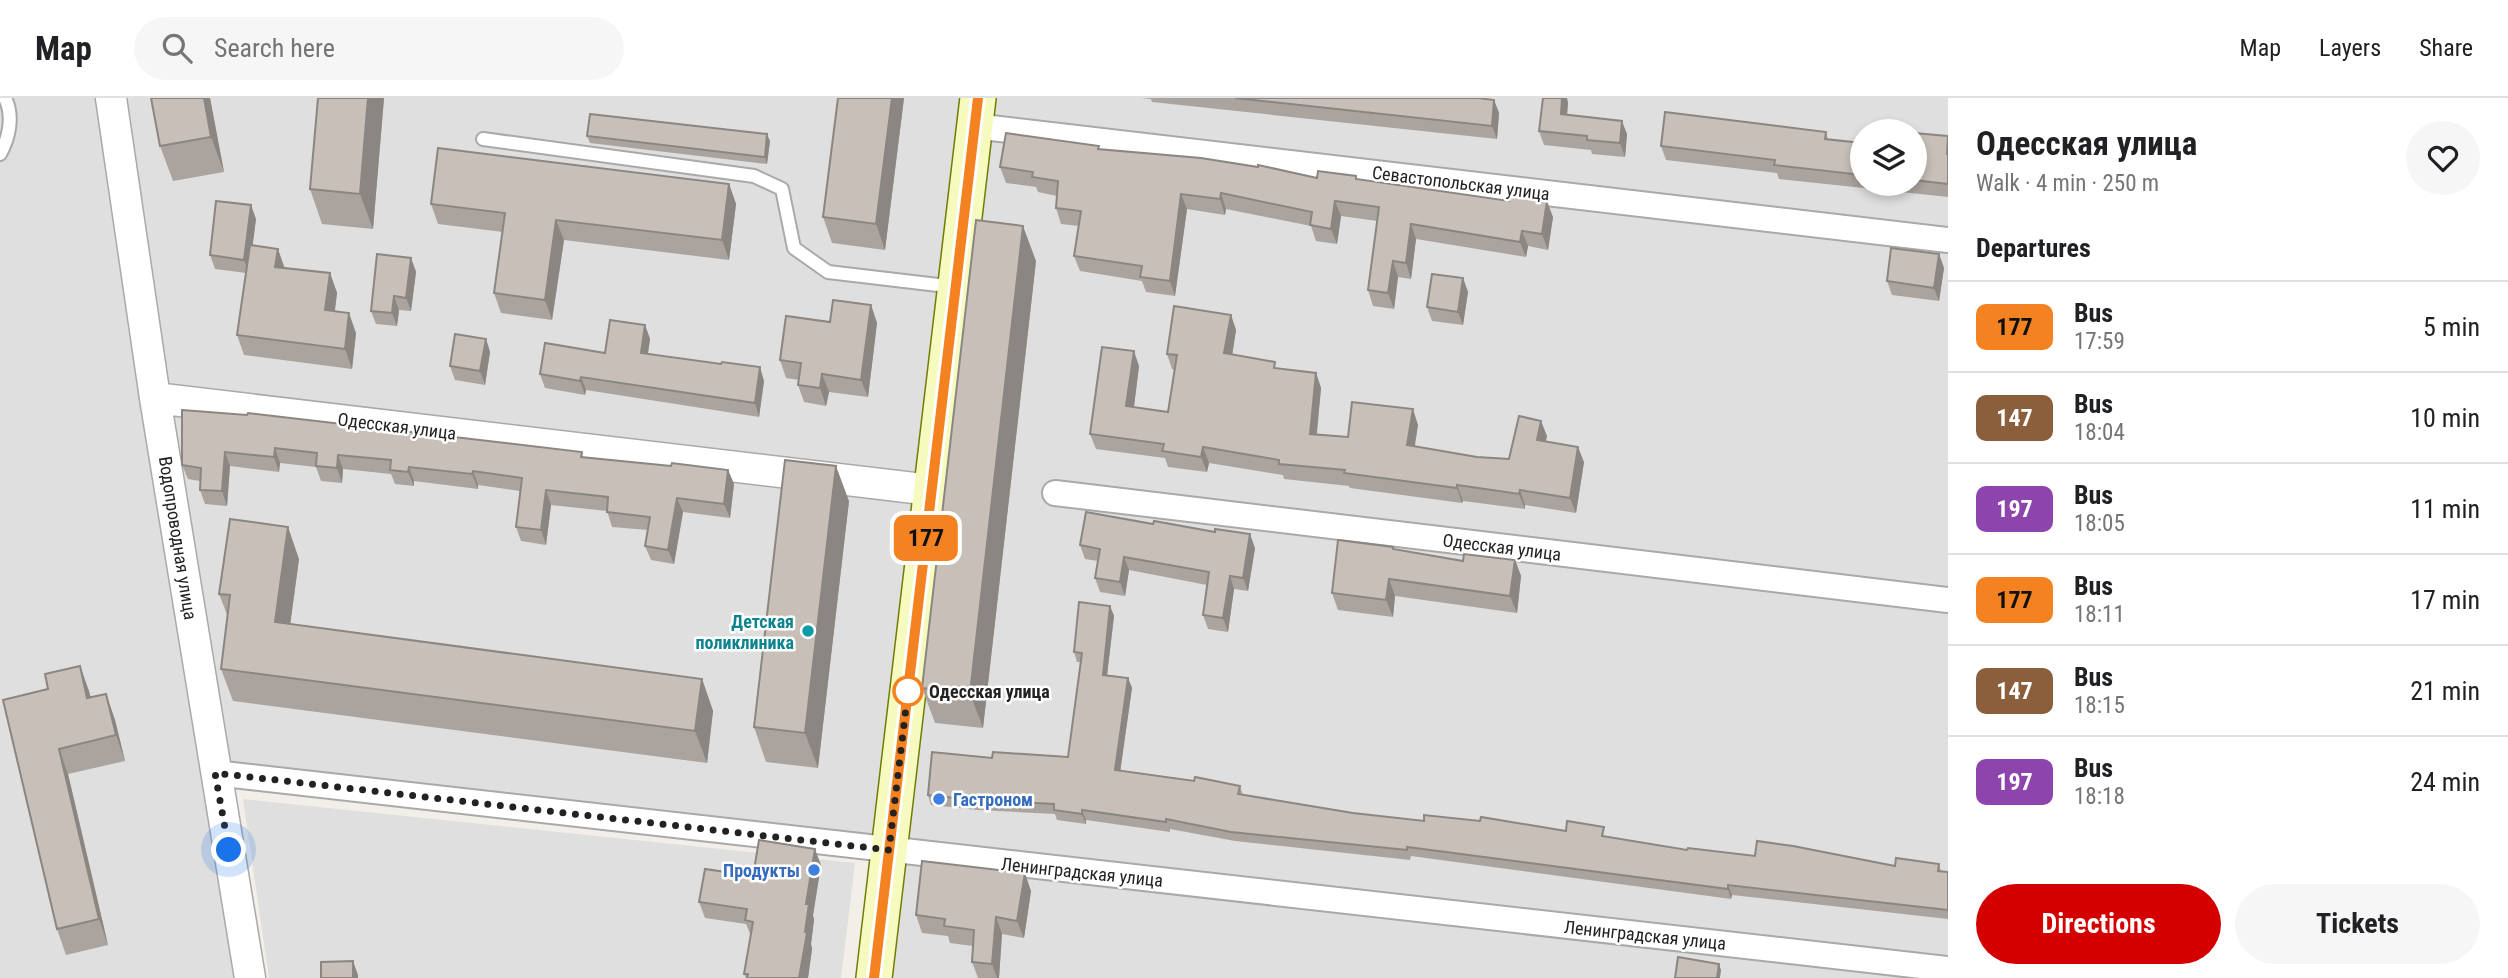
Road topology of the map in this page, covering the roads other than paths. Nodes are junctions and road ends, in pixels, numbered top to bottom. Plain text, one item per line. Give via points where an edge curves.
1 (5, 98) edge
2 (110, 98) edge
3 (976, 112) edge
4 (483, 139) dead end
5 (0, 154) edge
6 (1948, 240) edge
7 (955, 287) junction
8 (155, 398) junction
9 (932, 489) junction
10 (1055, 493) dead end
11 (1948, 600) edge
12 (215, 773) junction
13 (889, 850) junction
14 (1948, 969) edge
15 (250, 978) edge
16 (874, 978) edge

1 - 5 lane via 8,140
2 - 8 street, Водопроводная улица
3 - 6 street, Севастопольская улица
3 - 7 main road
4 - 7 lane via 754,176 782,189 794,248 828,272
7 - 9 main road
8 - 9 street, Одесская улица
8 - 12 street, Водопроводная улица
9 - 13 main road
10 - 11 street, Одесская улица
12 - 13 street, Ленинградская улица
12 - 15 street, Водопроводная улица
13 - 14 street, Ленинградская улица
13 - 16 main road

